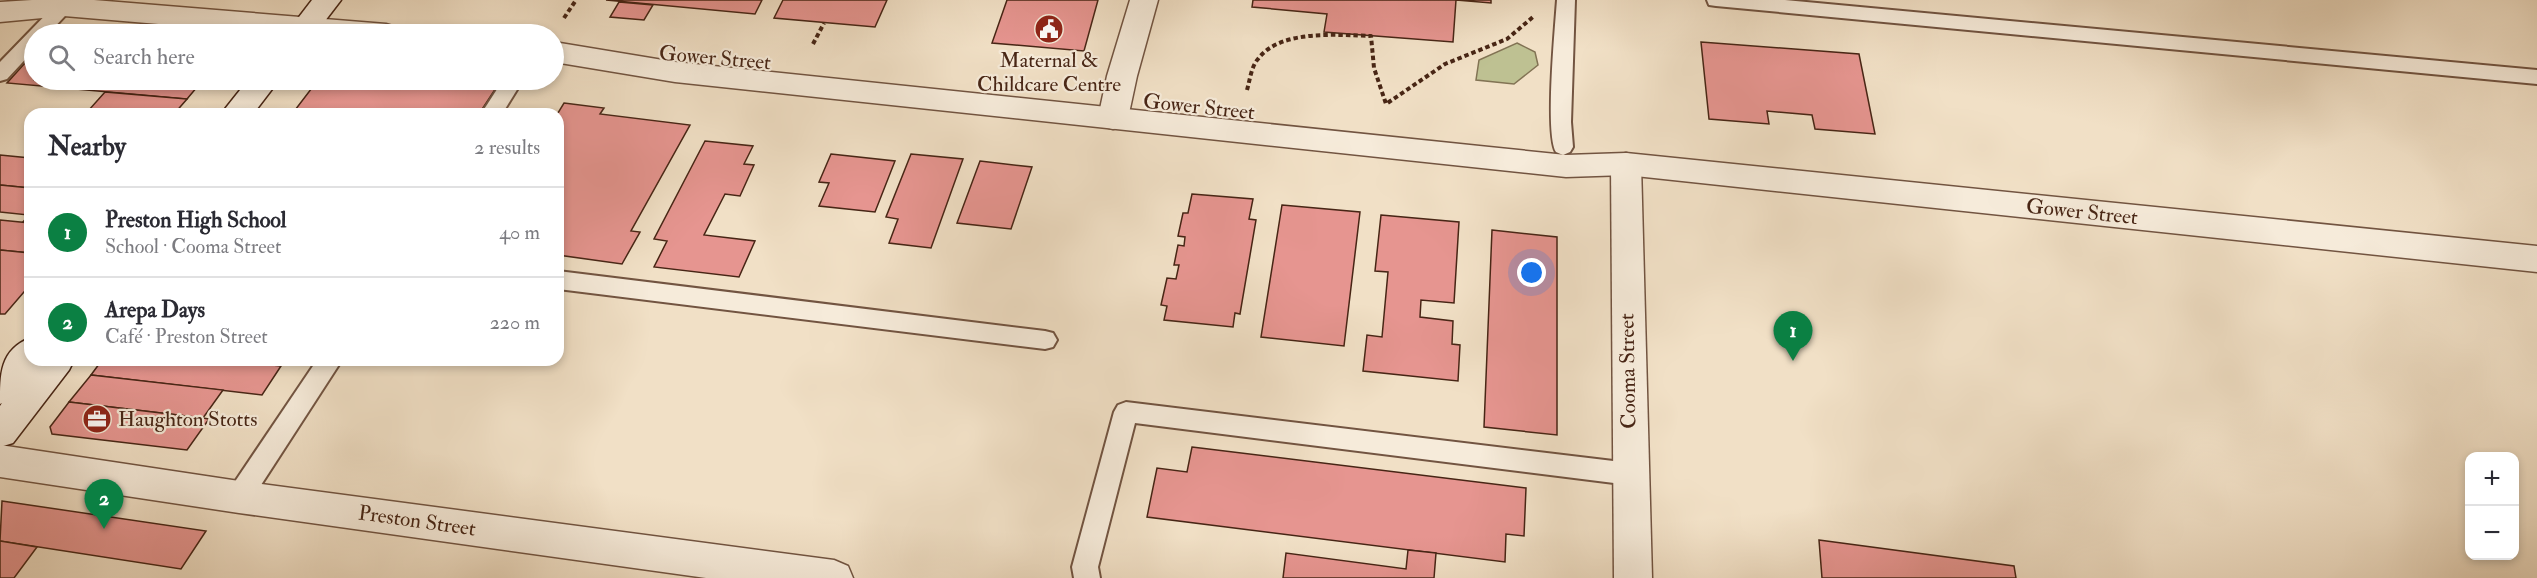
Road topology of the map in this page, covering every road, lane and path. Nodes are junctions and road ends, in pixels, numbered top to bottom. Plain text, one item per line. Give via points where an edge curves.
1 (327, 0) edge
2 (576, 0) edge
3 (1144, 0) edge
4 (1566, 0) edge
5 (1716, 0) edge
6 (59, 2) edge
7 (1540, 11) dead end
8 (0, 12) edge
9 (564, 18) dead end
10 (824, 23) dead end
11 (44, 24) edge
12 (243, 24) edge
13 (308, 24) edge
14 (813, 44) dead end
15 (24, 49) edge
16 (564, 53) edge
17 (0, 74) edge
18 (2537, 77) edge
19 (256, 90) edge
20 (507, 90) edge
21 (1247, 90) dead end
22 (241, 108) edge
23 (495, 108) edge
24 (1116, 108) junction
25 (1563, 147) junction
26 (1626, 164) junction
27 (2537, 259) edge
28 (564, 281) edge
29 (1045, 340) dead end
30 (24, 359) edge
31 (52, 366) edge
32 (326, 366) edge
33 (0, 389) edge
34 (0, 432) edge
35 (0, 461) edge
36 (1630, 474) junction
37 (239, 497) junction
38 (834, 578) edge
39 (1086, 578) edge
40 (1633, 578) edge

1 - 13 street
2 - 9 path
3 - 24 street
4 - 25 lane
5 - 18 lane
6 - 8 street
6 - 11 lane
6 - 12 street
7 - 21 path via 1507,39 1445,64 1386,104 1374,68 1371,36 1282,41 1258,58
10 - 14 path
15 - 17 lane
16 - 24 street, Gower Street via 675,72
19 - 22 street
20 - 23 lane
24 - 25 street, Gower Street
24 - 26 street, Gower Street via 1566,166
25 - 26 street, Gower Street
26 - 27 street, Gower Street
26 - 36 street, Cooma Street
28 - 29 lane
30 - 33 street
31 - 34 street
32 - 37 lane
35 - 37 street, Preston Street
36 - 39 lane via 1126,412 1085,567
36 - 40 street, Cooma Street
37 - 38 street, Preston Street

